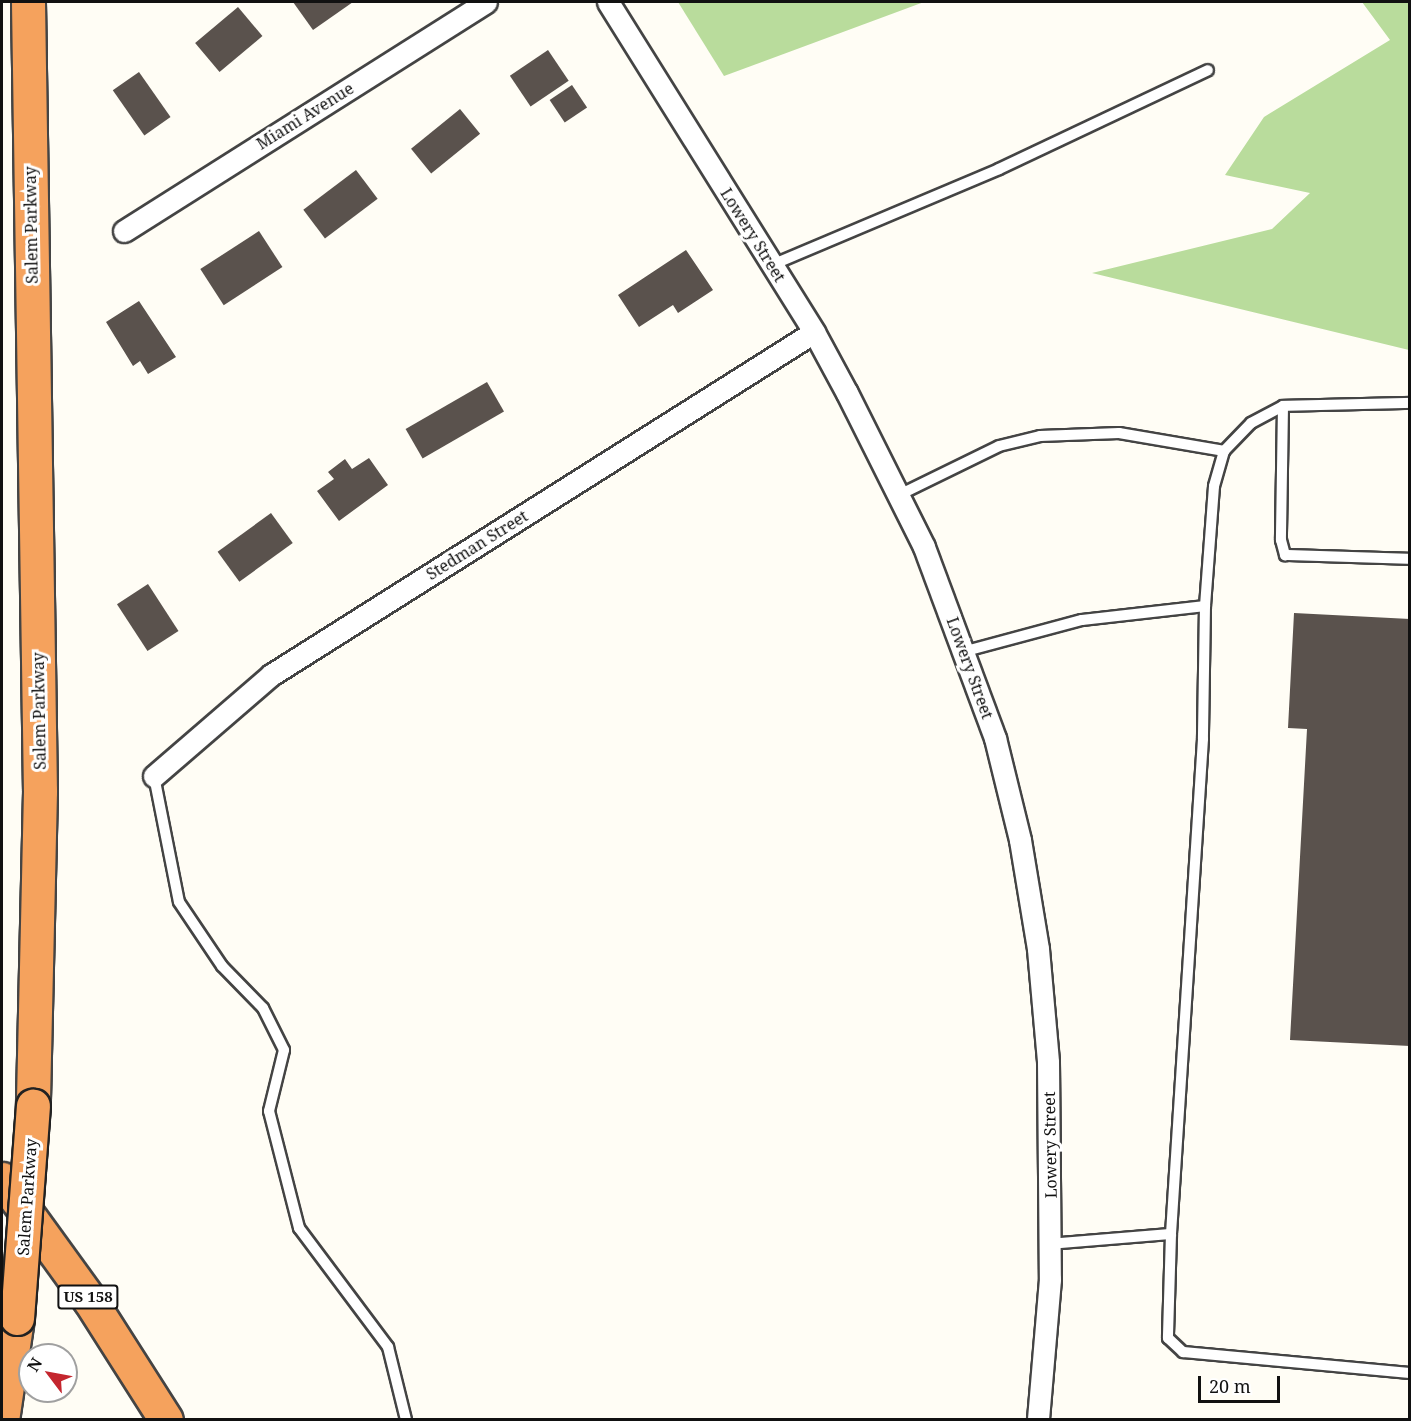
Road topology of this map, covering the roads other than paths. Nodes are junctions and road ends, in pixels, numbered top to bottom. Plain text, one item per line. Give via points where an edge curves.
1 (28, 2) edge
2 (486, 2) edge
3 (608, 2) edge
4 (1208, 70) dead end
5 (124, 231) dead end
6 (772, 265) junction
7 (814, 332) junction
8 (1410, 403) edge
9 (1283, 406) junction
10 (1224, 451) junction
11 (899, 495) junction
12 (1410, 559) edge
13 (1204, 606) junction
14 (966, 651) junction
15 (154, 777) joint
16 (2, 1179) edge
17 (1171, 1234) junction
18 (1050, 1244) junction
19 (1410, 1373) edge
20 (2, 1419) edge
21 (166, 1419) edge
22 (406, 1419) edge
23 (1038, 1419) edge

1 - 20 highway, Salem Parkway, bridge via 40,791 33,1106 17,1318
2 - 5 street, Miami Avenue
3 - 6 street, Lowery Street
4 - 6 lane via 999,169
6 - 7 street, Lowery Street
7 - 11 street, Lowery Street
7 - 15 street, Stedman Street via 271,675
8 - 9 lane
9 - 10 lane via 1251,423
9 - 12 lane via 1281,540 1285,555
10 - 11 lane via 1119,433 1040,436 999,446
10 - 13 lane via 1214,486
11 - 14 street, Lowery Street
13 - 14 lane via 1082,620
13 - 17 lane via 1203,739
14 - 18 street, Lowery Street via 995,738 1017,829 1038,949 1048,1062
15 - 22 lane via 179,902 222,966 263,1008 284,1050 269,1111 299,1228 388,1347
16 - 21 highway, US 158 via 89,1299
17 - 18 lane
17 - 19 lane via 1168,1338 1184,1352
18 - 23 street, Lowery Street

